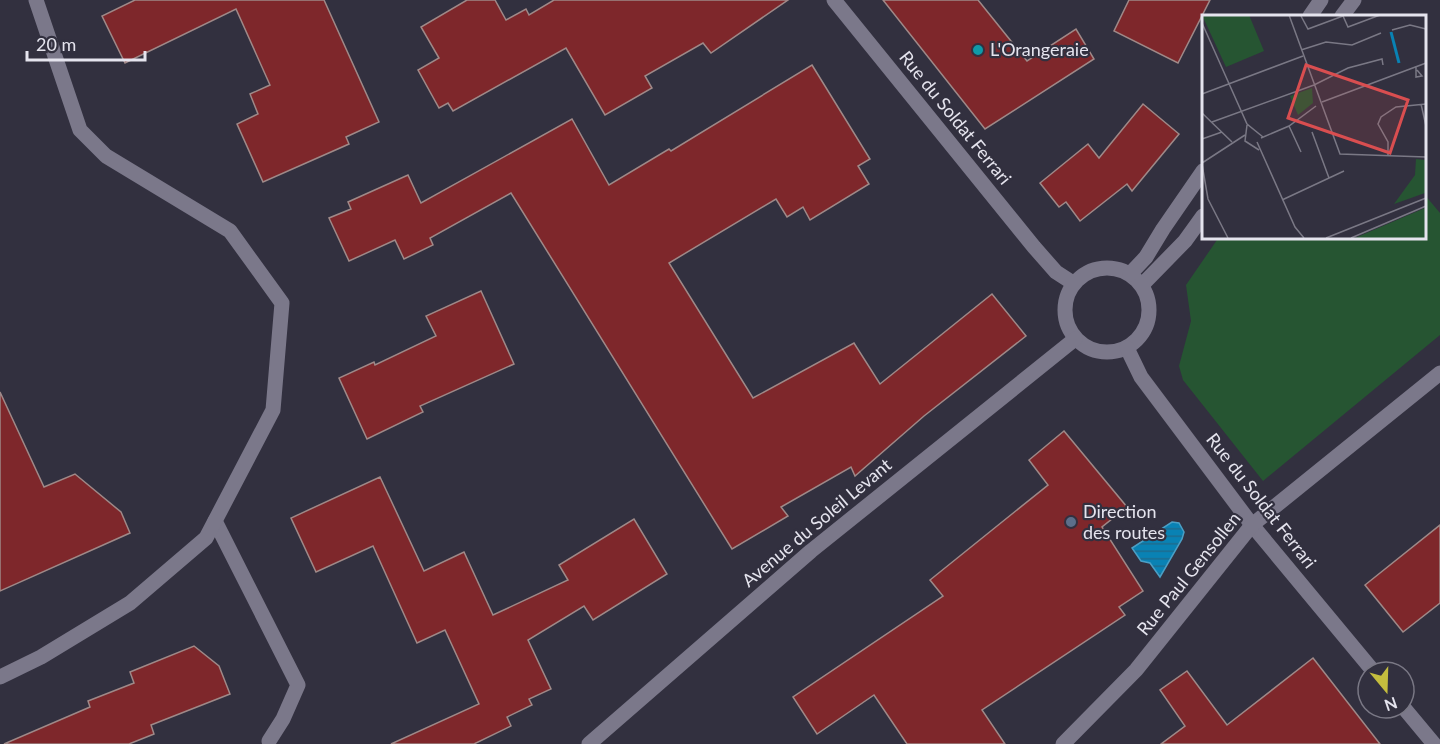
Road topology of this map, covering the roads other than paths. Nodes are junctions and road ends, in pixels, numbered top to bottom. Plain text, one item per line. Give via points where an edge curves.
1 (36, 0) edge
2 (834, 0) edge
3 (1322, 0) edge
4 (1354, 0) edge
5 (1311, 15) edge
6 (1343, 15) edge
7 (1202, 172) edge
8 (1202, 217) edge
9 (1130, 274) junction
10 (1073, 283) junction
11 (1142, 285) junction
12 (1075, 339) junction
13 (1127, 348) junction
14 (1440, 373) edge
15 (215, 521) junction
16 (1252, 525) junction
17 (1364, 660) edge
18 (0, 677) edge
19 (1414, 720) edge
20 (269, 741) dead end
21 (590, 744) edge
22 (1063, 744) edge
23 (1434, 744) edge

1 - 15 street via 80,130 106,156 230,231 282,303 273,410
2 - 10 street, Rue du Soldat Ferrari via 1034,247 1056,272
3 - 5 street
4 - 6 street
7 - 9 street via 1146,257
8 - 11 street
9 - 10 street via 1115,268 1099,268 1084,273
9 - 11 street
10 - 12 street via 1064,312
11 - 13 street via 1148,299 1146,327
12 - 13 street via 1099,352
12 - 21 street, Avenue du Soleil Levant via 811,551
13 - 16 street, Rue du Soldat Ferrari via 1141,377
14 - 16 street, Rue Paul Gensollen
15 - 18 street via 206,538 130,603
15 - 20 street via 298,685
16 - 17 street, Rue du Soldat Ferrari
16 - 22 street, Rue Paul Gensollen via 1136,670
19 - 23 street

